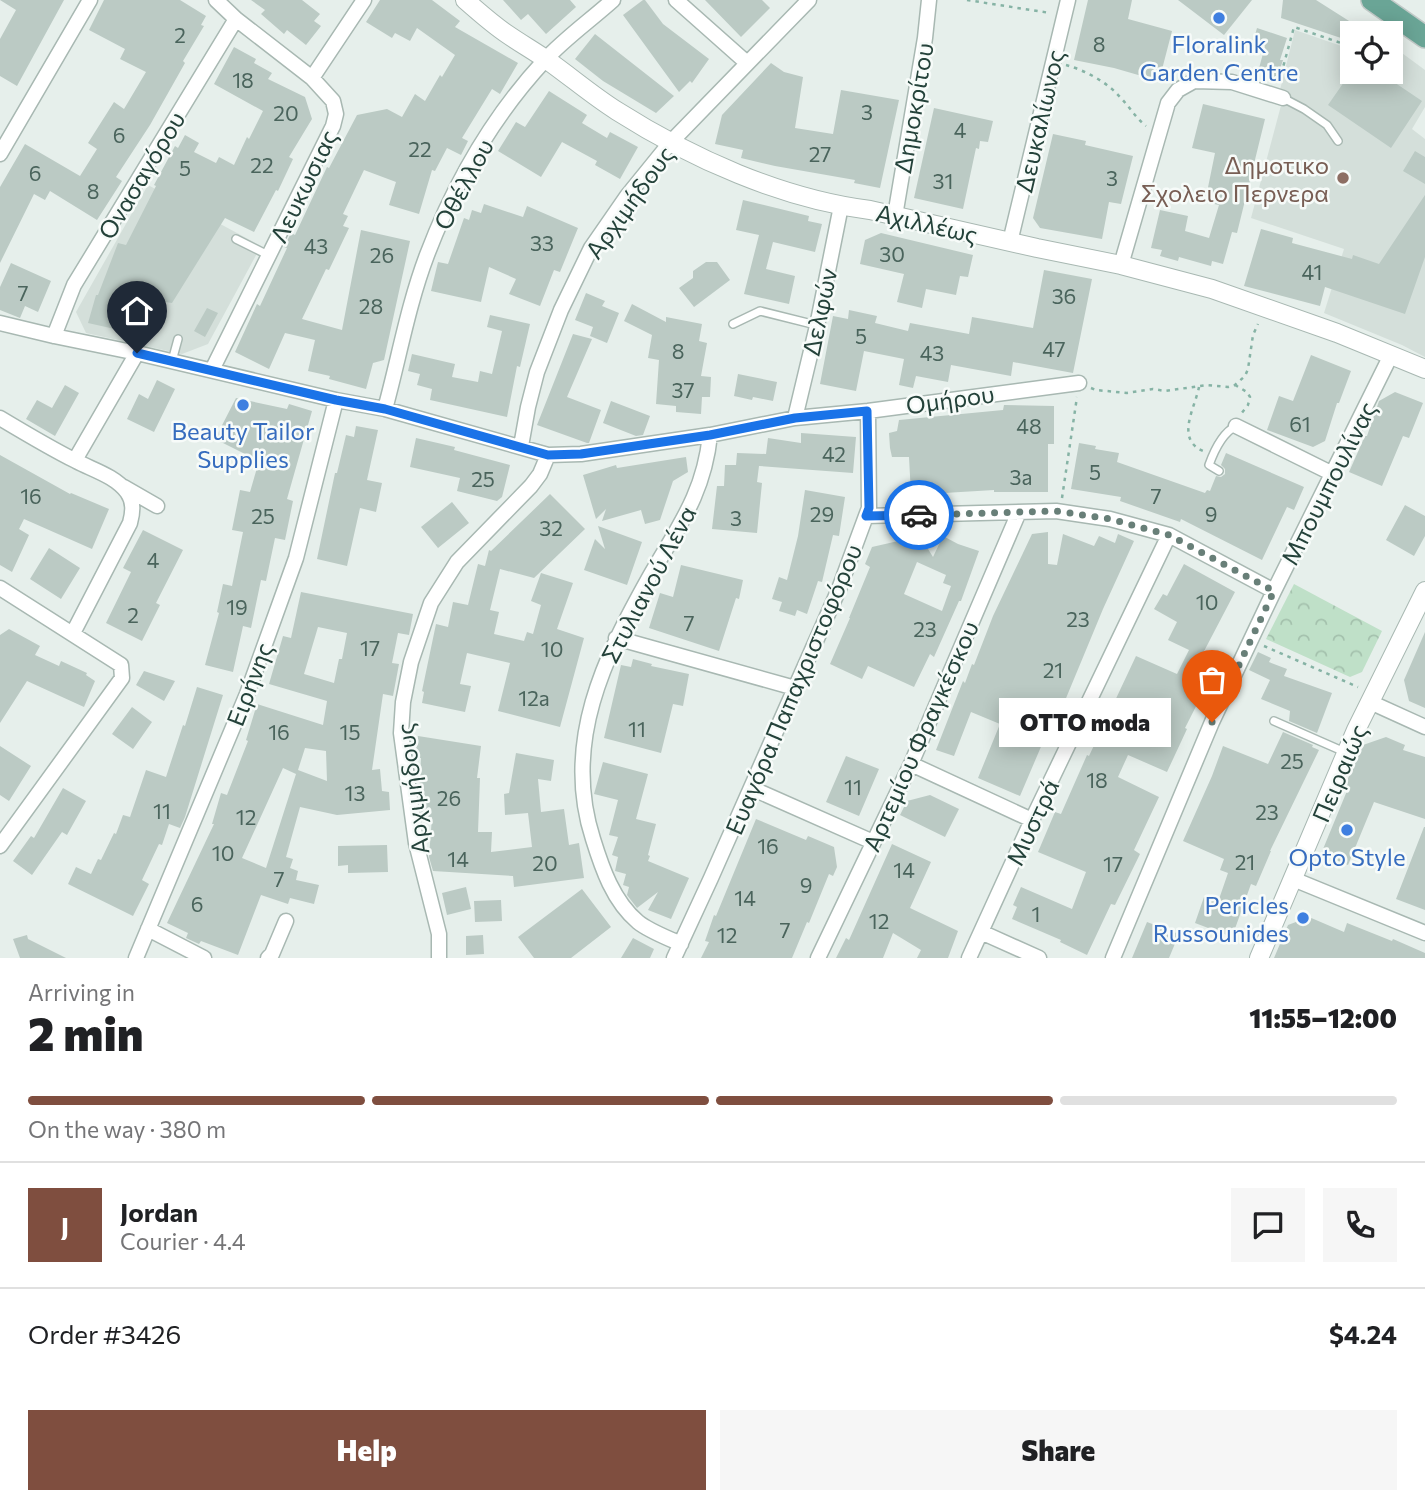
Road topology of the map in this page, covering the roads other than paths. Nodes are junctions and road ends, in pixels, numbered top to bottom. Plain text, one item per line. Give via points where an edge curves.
1 (90, 0) edge
2 (216, 0) edge
3 (365, 0) edge
4 (465, 0) edge
5 (613, 0) edge
6 (676, 0) edge
7 (809, 0) edge
8 (929, 0) edge
9 (1068, 0) edge
10 (1372, 0) edge
11 (236, 19) junction
12 (1425, 37) edge
13 (546, 59) junction
14 (747, 63) junction
15 (312, 78) junction
16 (1279, 97) joint
17 (1338, 141) dead end
18 (670, 143) junction
19 (0, 154) edge
20 (841, 206) junction
21 (895, 216) junction
22 (236, 239) dead end
23 (1010, 242) junction
24 (269, 255) junction
25 (1121, 265) junction
26 (0, 323) edge
27 (733, 324) dead end
28 (817, 326) junction
29 (54, 336) junction
30 (178, 339) dead end
31 (137, 353) junction
32 (1391, 355) junction
33 (172, 361) junction
34 (1425, 369) edge
35 (212, 370) junction
36 (1079, 383) road end
37 (336, 400) junction
38 (385, 409) junction
39 (867, 411) junction
40 (0, 418) edge
41 (795, 418) junction
42 (1236, 426) joint
43 (710, 435) junction
44 (521, 446) junction
45 (548, 455) junction
46 (75, 460) junction
47 (1219, 471) dead end
48 (1333, 474) junction
49 (120, 484) junction
50 (157, 506) dead end
51 (1019, 512) junction
52 (866, 516) junction
53 (1169, 535) junction
54 (1, 591) edge
55 (1274, 591) junction
56 (1425, 591) edge
57 (73, 633) junction
58 (616, 638) junction
59 (794, 688) junction
60 (1372, 698) junction
61 (1274, 721) dead end
62 (1425, 727) edge
63 (1347, 753) junction
64 (911, 764) junction
65 (751, 788) junction
66 (1032, 820) junction
67 (873, 842) junction
68 (0, 846) edge
69 (1293, 879) junction
70 (286, 921) dead end
71 (148, 929) junction
72 (981, 932) junction
73 (1425, 933) edge
74 (681, 944) junction
75 (136, 958) edge
76 (204, 958) edge
77 (268, 958) edge
78 (439, 958) edge
79 (674, 958) edge
80 (818, 958) edge
81 (969, 958) edge
82 (1040, 958) edge
83 (1113, 958) edge
84 (1259, 958) edge

1 - 19 street
2 - 11 street, Λευκωσιας
3 - 15 street
4 - 13 street, Αχιλλέως
5 - 13 street, Οθέλλου
6 - 14 street
7 - 14 street, Αρχιμήδους
8 - 21 street, Δημοκρίτου
9 - 23 street, Δευκαλίωνος
10 - 12 main road
11 - 15 street, Λευκωσιας
11 - 29 street, Ονασαγόρου via 74,285
13 - 18 street, Αχιλλέως via 614,110
13 - 38 street, Οθέλλου via 481,144 452,198 426,256
14 - 18 street, Αρχιμήδους
15 - 24 street, Λευκωσιας via 333,100 336,114
16 - 17 lane via 1327,125
16 - 25 street via 1233,82 1194,81 1178,90 1168,103
18 - 20 street, Αχιλλέως via 729,170
18 - 44 street, Αρχιμήδους via 592,248 561,310 537,372
20 - 21 street, Αχιλλέως
20 - 28 street, Δελφών
21 - 23 street, Αχιλλέως
22 - 24 lane
23 - 25 street, Αχιλλέως
24 - 35 street, Λευκωσιας
25 - 32 street, Αχιλλέως via 1212,289
26 - 29 street, Ομήρου
27 - 28 lane via 760,312
28 - 41 street, Δελφών
29 - 31 street, Ομήρου
30 - 33 lane
31 - 33 street, Ομήρου
31 - 46 street
32 - 34 street, Αχιλλέως
32 - 48 street, Μπουμπουλίνας
33 - 35 street, Ομήρου
35 - 37 street, Ομήρου
36 - 39 street, Ομήρου
37 - 38 street, Ομήρου
37 - 71 street, Ειρήνης via 296,558 247,694
38 - 44 street, Ομήρου
39 - 41 street, Ομήρου
39 - 52 street, Ευαγόρα Παπαχριστοφόρου
40 - 46 street
41 - 43 street, Ομήρου
42 - 47 lane via 1228,430 1213,455 1209,466
42 - 48 street
43 - 45 street, Ομήρου
43 - 58 street, Στυλιανού Λένα via 707,460 685,518
44 - 45 street, Ομήρου
45 - 78 street, Αρχιμήδους via 531,486 457,562 431,603 411,662 401,733 416,843 439,934
46 - 49 street
48 - 55 street, Μπουμπουλίνας
49 - 50 street
49 - 57 street via 132,500 130,523
51 - 52 street
51 - 53 street via 1110,519
51 - 64 street, Αρτεμίου Φραγκέσκου
52 - 59 street, Ευαγόρα Παπαχριστοφόρου
53 - 55 street
53 - 66 street, Μυστρά
54 - 57 street
55 - 83 street, Μπουμπουλίνας via 1212,722
56 - 60 street, Πειραιώς
57 - 68 street via 121,665 122,678
58 - 59 street
58 - 74 street, Στυλιανού Λένα via 584,731 582,783 588,824 618,898 639,923
59 - 65 street, Ευαγόρα Παπαχριστοφόρου
60 - 62 street
60 - 63 street, Πειραιώς
61 - 63 lane
63 - 69 street, Πειραιώς
64 - 66 street
64 - 67 street, Αρτεμίου Φραγκέσκου
65 - 67 street
65 - 74 street, Ευαγόρα Παπαχριστοφόρου
66 - 72 street, Μυστρά
67 - 80 street, Αρτεμίου Φραγκέσκου
69 - 73 street
69 - 84 street, Πειραιώς
70 - 77 street
71 - 75 street, Ειρήνης
71 - 76 street
72 - 81 street, Μυστρά
72 - 82 street
74 - 79 street, Ευαγόρα Παπαχριστοφόρου

